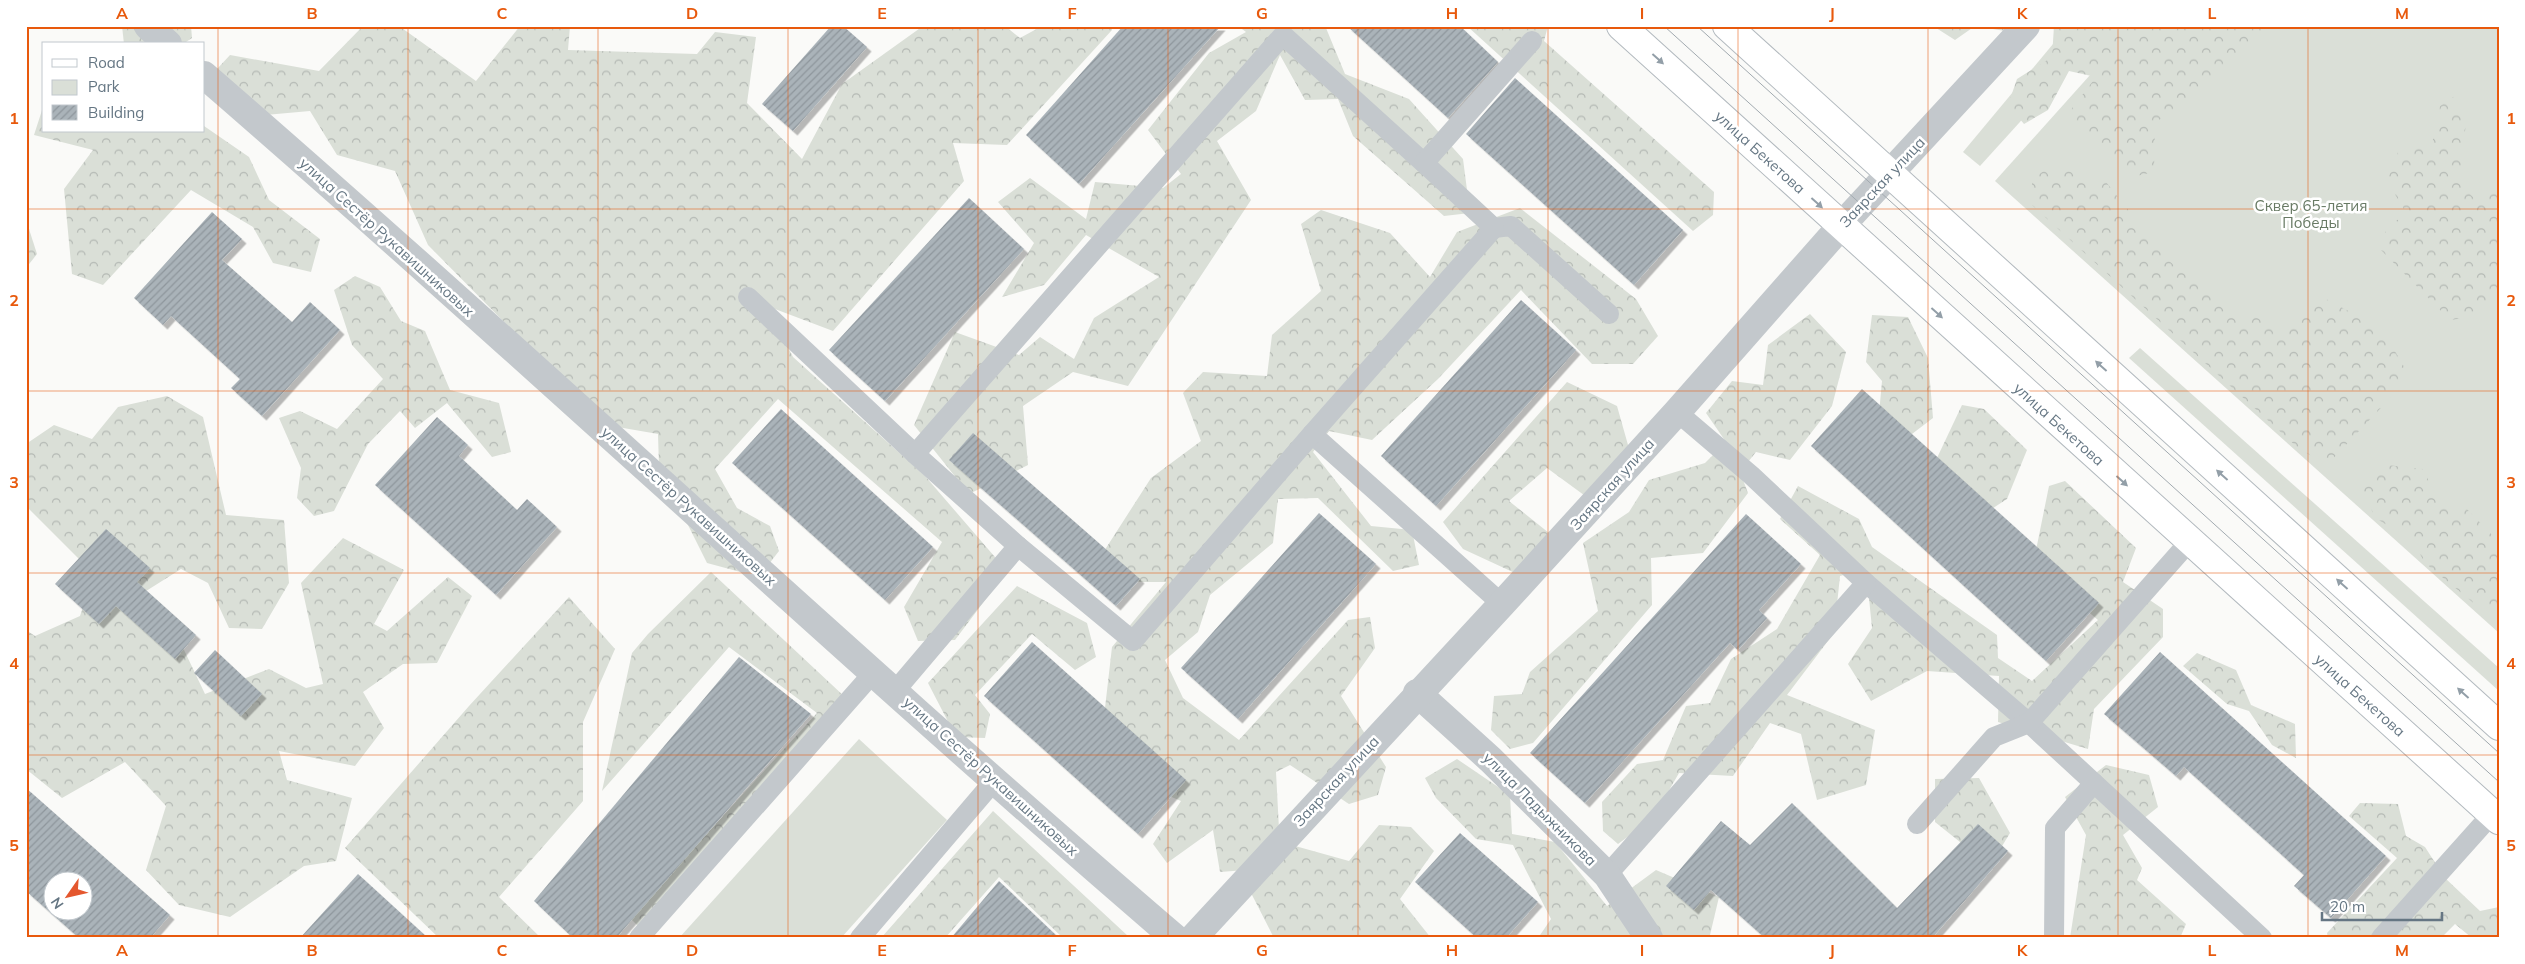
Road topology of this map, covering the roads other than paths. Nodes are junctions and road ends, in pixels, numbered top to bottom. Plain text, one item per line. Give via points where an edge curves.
1 (148, 26) edge
2 (1621, 26) edge
3 (1727, 26) edge
4 (2026, 26) edge
5 (1278, 31) edge
6 (1532, 41) dead end
7 (166, 42) edge
8 (205, 75) edge
9 (1424, 163) junction
10 (1889, 174) junction
11 (1841, 226) junction
12 (1494, 228) junction
13 (748, 297) dead end
14 (1609, 314) dead end
15 (1677, 412) junction
16 (1312, 434) junction
17 (915, 454) junction
18 (2189, 542) junction
19 (1018, 546) junction
20 (1866, 583) junction
21 (1502, 604) junction
22 (874, 672) junction
23 (896, 691) junction
24 (1417, 693) junction
25 (2029, 723) junction
26 (2499, 726) edge
27 (994, 781) junction
28 (2094, 783) junction
29 (2495, 817) edge
30 (1917, 824) dead end
31 (1607, 875) junction
32 (639, 938) edge
33 (860, 938) edge
34 (1175, 938) edge
35 (1193, 938) edge
36 (1649, 938) edge
37 (2054, 938) edge
38 (2262, 938) edge
39 (2381, 938) edge

1 - 7 street
2 -> 11 main road, улица Бекетова
3 - 10 main road
4 - 10 street, Заярская улица
5 - 9 lane
5 - 17 lane
6 - 9 lane
8 - 22 street, улица Сестёр Рукавишниковых
9 - 12 lane
10 - 11 street, Заярская улица
26 -> 10 main road
11 - 15 street, Заярская улица
11 -> 18 main road, улица Бекетова
12 - 14 lane via 1511,226
12 - 16 lane
13 - 17 lane
15 - 20 lane via 1751,475
15 - 21 street, Заярская улица
16 - 19 lane via 1133,641
16 - 21 lane
17 - 19 lane
18 - 25 lane
18 - 29 main road, улица Бекетова
19 - 23 lane
20 - 25 lane
20 - 31 lane
21 - 24 street, Заярская улица
22 - 23 street, улица Сестёр Рукавишниковых
22 - 32 lane
23 - 27 street, улица Сестёр Рукавишниковых
24 - 31 street, улица Ладыжникова via 1491,760
24 - 35 street, Заярская улица
25 - 28 lane
25 - 30 lane via 1994,737
27 - 33 lane
27 - 34 street, улица Сестёр Рукавишниковых
28 - 37 lane via 2055,828
28 - 38 lane
29 - 39 lane
31 - 36 street, улица Ладыжникова

